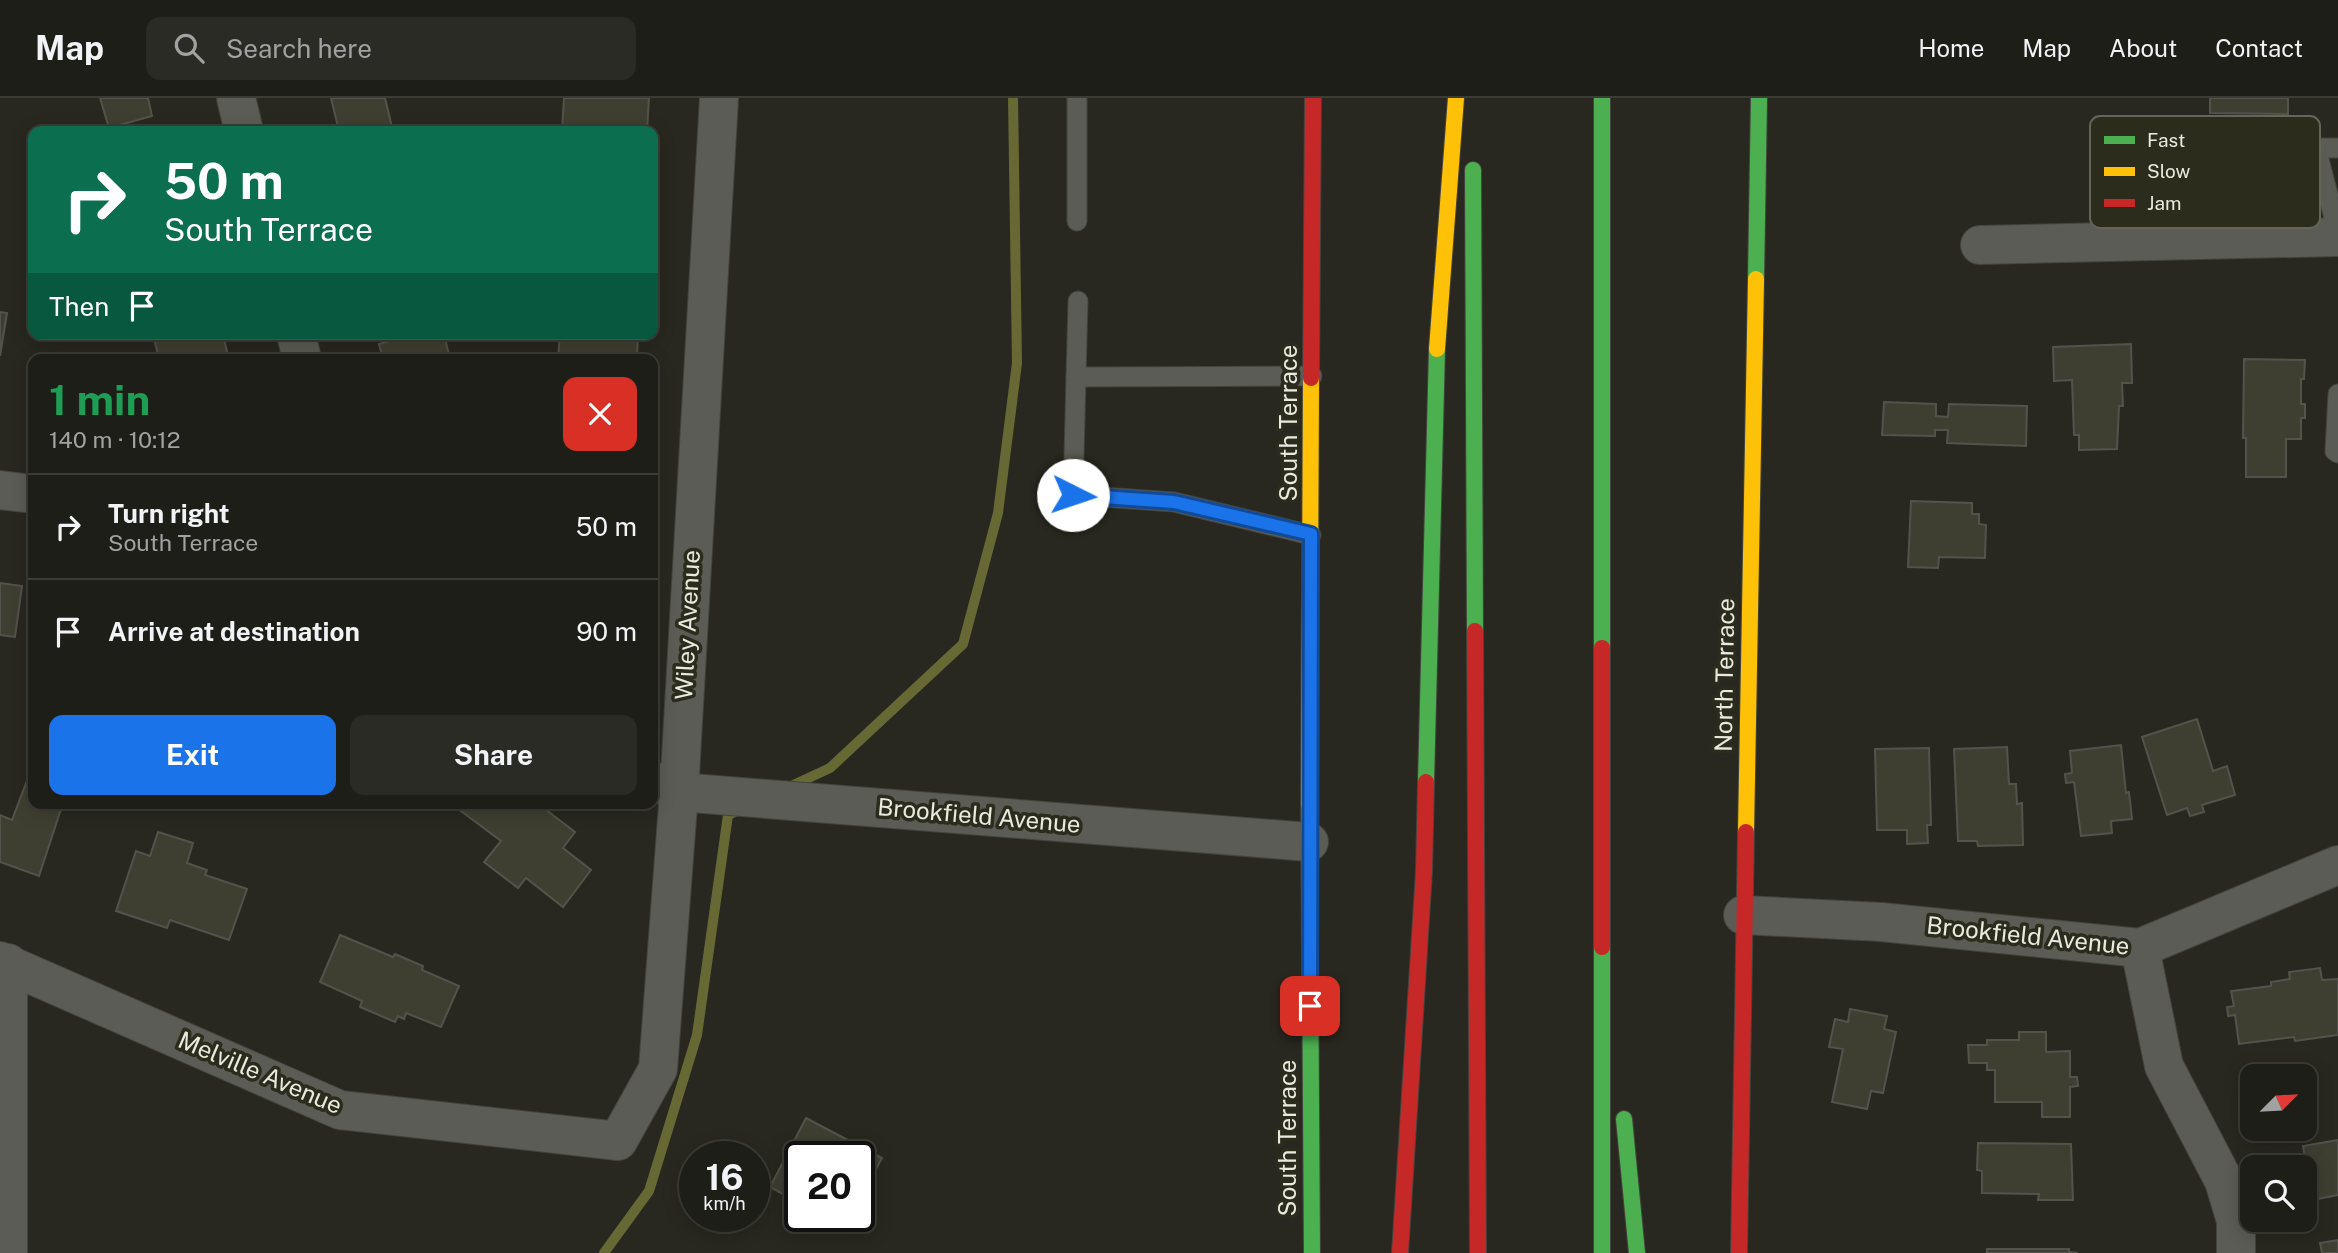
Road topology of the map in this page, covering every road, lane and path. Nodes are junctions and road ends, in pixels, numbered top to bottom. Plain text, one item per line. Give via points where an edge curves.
1 (236, 98) edge
2 (719, 98) edge
3 (1077, 98) edge
4 (1313, 98) edge
5 (1456, 98) edge
6 (1602, 98) edge
7 (1759, 98) edge
8 (243, 126) edge
9 (2320, 148) edge
10 (2338, 148) edge
11 (1473, 154) dead end
12 (2320, 164) edge
13 (1077, 221) dead end
14 (2338, 235) edge
15 (1980, 245) dead end
16 (1078, 301) dead end
17 (1312, 376) junction
18 (1076, 377) junction
19 (2338, 394) edge
20 (2338, 453) edge
21 (0, 491) edge
22 (28, 494) edge
23 (1311, 534) junction
24 (666, 786) edge
25 (1309, 842) junction
26 (2338, 865) edge
27 (1602, 875) junction
28 (1743, 915) junction
29 (2140, 948) junction
30 (4, 962) edge
31 (1618, 1051) dead end
32 (1623, 1105) dead end
33 (618, 1141) joint
34 (8, 1253) edge
35 (1312, 1253) edge
36 (1400, 1253) edge
37 (1478, 1253) edge
38 (1602, 1253) edge
39 (1637, 1253) edge
40 (1739, 1253) edge
41 (2236, 1253) edge

1 - 8 street
2 - 24 street, Wiley Avenue
3 - 13 lane
4 - 17 main road, South Terrace
5 - 36 main road via 1437,340 1424,871
6 - 27 main road
7 - 28 main road, North Terrace
9 - 10 lane
11 - 37 main road
12 - 14 lane
14 - 15 street
16 - 18 lane
17 - 18 lane
17 - 23 main road, South Terrace
18 - 23 lane via 1073,495 1174,502
19 - 20 lane
21 - 22 street
23 - 25 main road, South Terrace
24 - 25 street, Brookfield Avenue
24 - 33 street, Wiley Avenue via 658,1069
25 - 35 main road, South Terrace
26 - 29 street, Brookfield Avenue
27 - 31 main road
27 - 38 main road
28 - 29 street, Brookfield Avenue via 1881,922
28 - 40 main road, North Terrace
29 - 41 street via 2164,1066 2224,1181 2236,1221
30 - 33 street, Melville Avenue via 340,1110
30 - 34 street
32 - 39 main road

